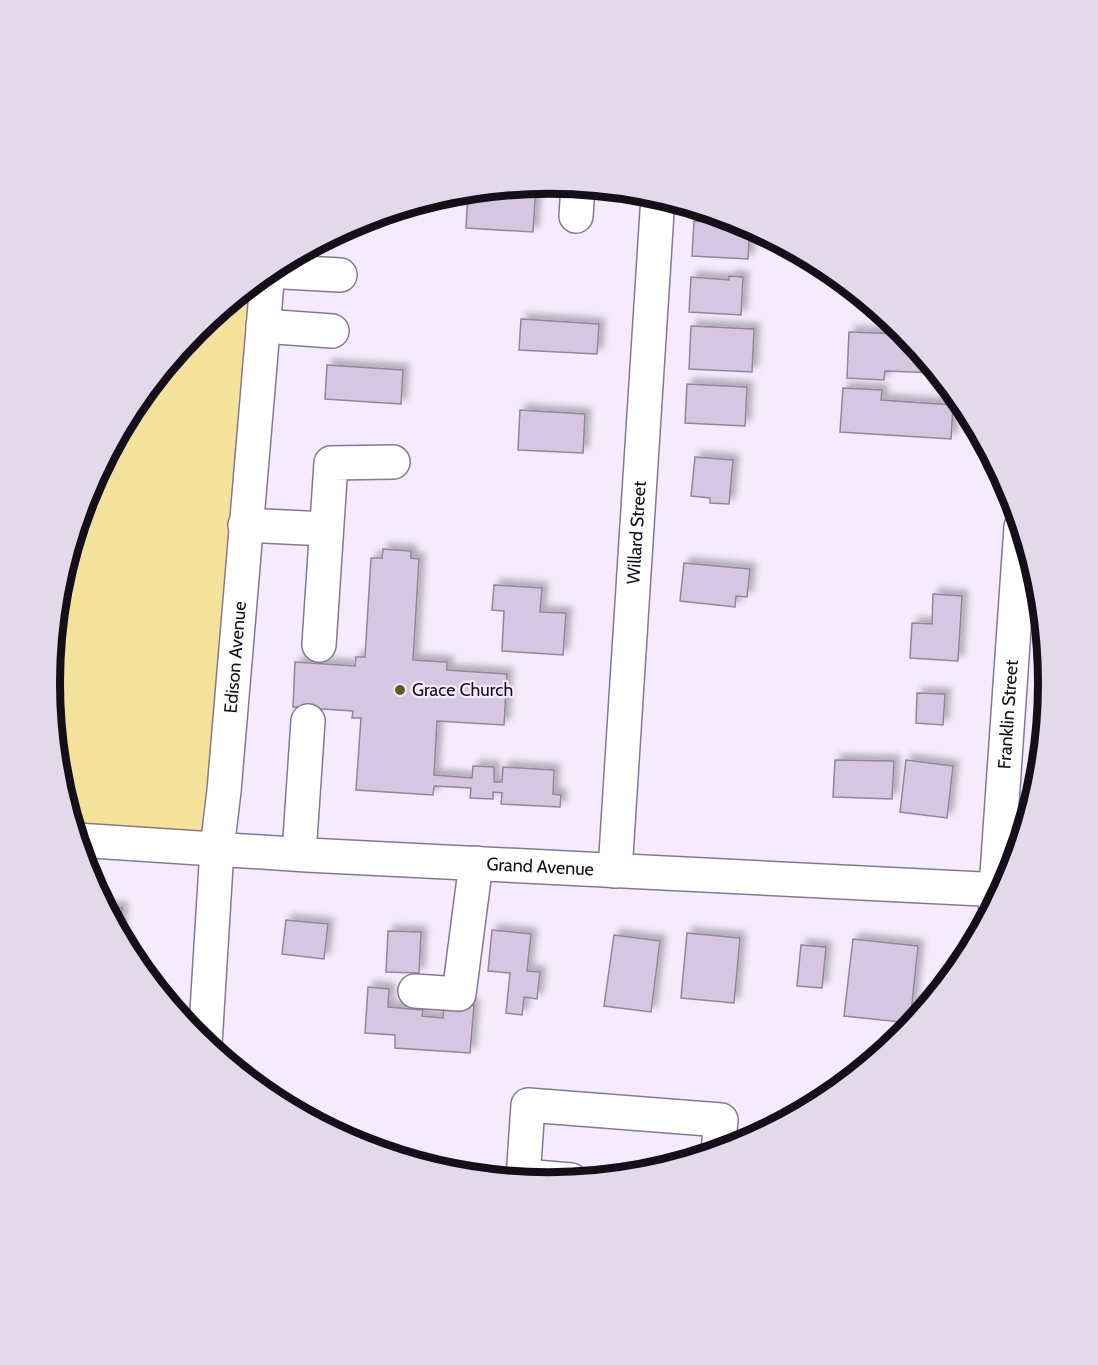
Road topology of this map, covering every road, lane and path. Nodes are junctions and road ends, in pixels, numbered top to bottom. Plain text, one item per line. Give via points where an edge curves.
1 (657, 206) edge
2 (284, 272) edge
3 (340, 275) dead end
4 (267, 283) edge
5 (263, 326) junction
6 (332, 331) dead end
7 (393, 462) dead end
8 (245, 525) junction
9 (327, 530) junction
10 (1019, 551) edge
11 (319, 645) dead end
12 (308, 721) dead end
13 (86, 841) edge
14 (217, 849) junction
15 (299, 854) junction
16 (476, 863) junction
17 (615, 871) junction
18 (998, 876) edge
19 (990, 895) edge
20 (415, 991) dead end
21 (205, 1030) edge
22 (719, 1141) edge
23 (524, 1170) edge

1 - 17 street, Willard Street
2 - 3 street
4 - 5 street, Edison Avenue
5 - 6 street
5 - 8 street, Edison Avenue
7 - 9 street via 331,463
8 - 9 street
8 - 14 street, Edison Avenue
9 - 11 street
10 - 18 street, Franklin Street
12 - 15 street
13 - 14 street, Grand Avenue
14 - 15 street, Grand Avenue
14 - 21 street, Edison Avenue
15 - 16 street, Grand Avenue
16 - 17 street, Grand Avenue
16 - 20 street via 459,994
17 - 19 street, Grand Avenue
22 - 23 street via 721,1120 528,1105

